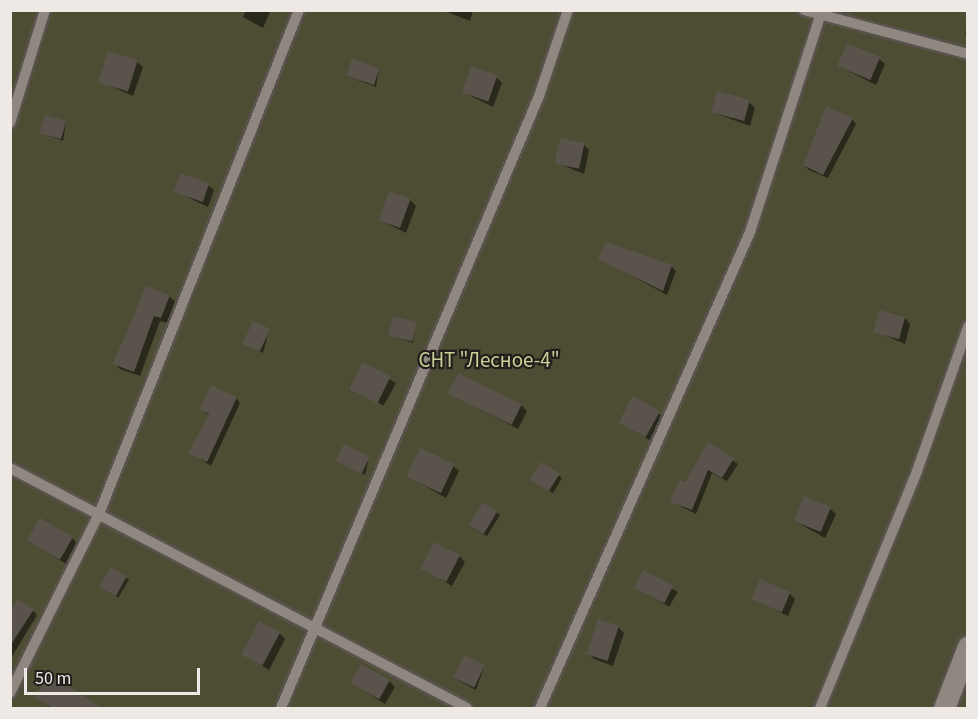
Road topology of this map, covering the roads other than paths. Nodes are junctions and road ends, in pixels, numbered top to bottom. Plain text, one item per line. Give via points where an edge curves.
1 (45, 10) edge
2 (299, 10) edge
3 (568, 10) edge
4 (804, 10) edge
5 (821, 12) edge
6 (968, 54) edge
7 (10, 123) edge
8 (968, 327) edge
9 (10, 468) edge
10 (99, 514) junction
11 (315, 631) junction
12 (968, 646) edge
13 (10, 693) edge
14 (281, 708) edge
15 (466, 708) edge
16 (540, 708) edge
17 (820, 708) edge
18 (944, 708) edge

1 - 7 lane
2 - 10 lane
3 - 11 lane via 539,96
4 - 5 lane
5 - 6 lane
5 - 16 lane via 750,232
8 - 17 lane via 917,471
9 - 10 lane
10 - 11 lane
10 - 13 lane
11 - 14 lane
11 - 15 lane
12 - 18 street

